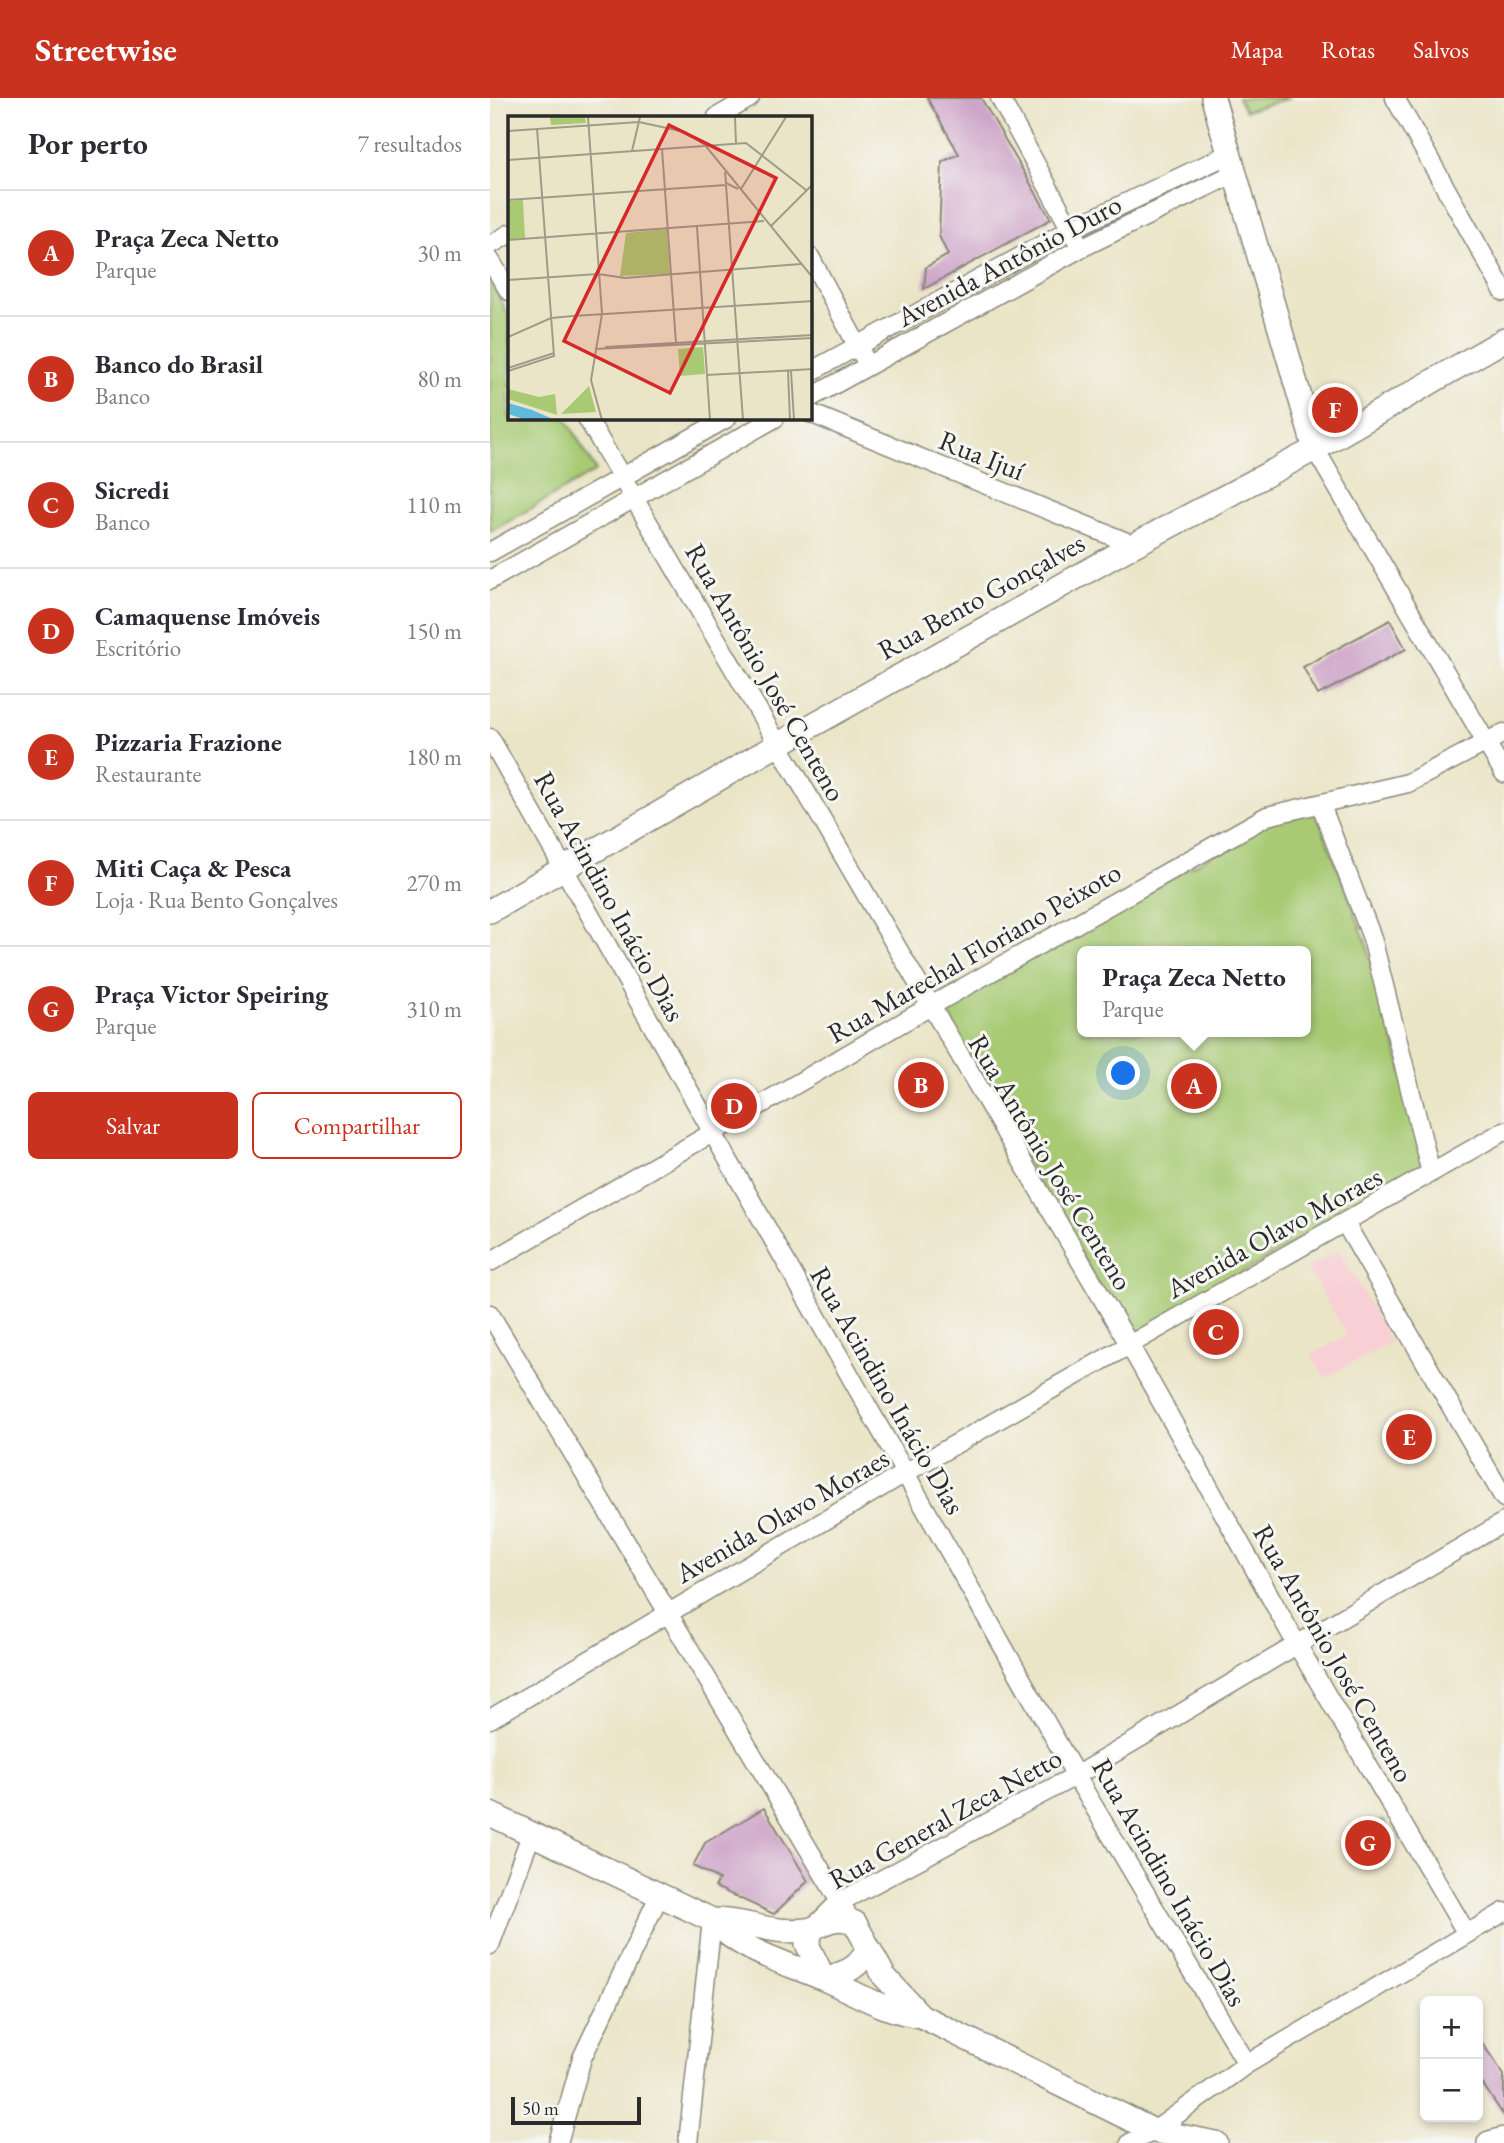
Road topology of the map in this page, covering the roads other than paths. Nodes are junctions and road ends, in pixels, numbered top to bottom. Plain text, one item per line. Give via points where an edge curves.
1 (750, 98) edge
2 (1000, 98) edge
3 (1213, 98) edge
4 (1395, 98) edge
5 (727, 115) edge
6 (1232, 164) junction
7 (1071, 229) junction
8 (508, 235) edge
9 (490, 245) edge
10 (1081, 248) junction
11 (490, 260) edge
12 (812, 261) edge
13 (508, 289) edge
14 (1504, 292) edge
15 (1504, 340) edge
16 (858, 345) junction
17 (868, 365) junction
18 (812, 371) edge
19 (812, 397) edge
20 (812, 414) edge
21 (588, 420) edge
22 (723, 420) edge
23 (772, 420) edge
24 (1315, 449) junction
25 (623, 477) junction
26 (635, 498) junction
27 (1134, 545) junction
28 (490, 552) edge
29 (490, 580) edge
30 (1504, 733) edge
31 (490, 738) edge
32 (1488, 743) junction
33 (777, 745) junction
34 (1504, 773) edge
35 (1321, 804) junction
36 (565, 868) junction
37 (490, 911) edge
38 (929, 1007) junction
39 (1504, 1131) edge
40 (713, 1133) junction
41 (1431, 1173) junction
42 (1345, 1223) junction
43 (490, 1262) edge
44 (490, 1314) edge
45 (1129, 1344) junction
46 (905, 1473) junction
47 (1504, 1498) edge
48 (1504, 1522) edge
49 (668, 1611) junction
50 (1296, 1643) junction
51 (490, 1719) edge
52 (1077, 1775) junction
53 (490, 1814) edge
54 (531, 1835) junction
55 (660, 1894) junction
56 (838, 1903) junction
57 (1504, 1912) edge
58 (712, 1920) junction
59 (855, 1923) junction
60 (812, 1929) junction
61 (1467, 1934) junction
62 (490, 1945) edge
63 (867, 1947) junction
64 (824, 1979) junction
65 (921, 2016) junction
66 (1247, 2064) junction
67 (1158, 2137) edge
68 (558, 2143) edge
69 (688, 2143) edge
70 (1130, 2143) edge
71 (1216, 2143) edge

1 - 5 street
2 - 7 street
3 - 6 main road
4 - 14 street
6 - 7 street, Avenida Antônio Duro
6 - 10 street, Avenida Antônio Duro
6 - 24 main road
7 - 10 street
7 - 16 street, Avenida Antônio Duro
8 - 9 street
10 - 17 street, Avenida Antônio Duro
11 - 13 street
12 - 16 street
15 - 24 main road, Rua Bento Gonçalves
16 - 17 street
16 - 18 street, Avenida Antônio Duro
17 - 19 street, Avenida Antônio Duro
20 - 27 street, Rua Ijuí
21 - 25 street, Rua Antônio José Centeno
22 - 25 street
23 - 26 street
24 - 27 main road, Rua Bento Gonçalves
24 - 32 street
25 - 26 street, Rua Antônio José Centeno
25 - 28 street
26 - 29 street
26 - 33 street, Rua Antônio José Centeno
27 - 33 main road, Rua Bento Gonçalves
30 - 32 street, Rua Marechal Floriano Peixoto
31 - 36 street, Rua Acindino Inácio Dias
32 - 34 street
32 - 35 street, Rua Marechal Floriano Peixoto via 1408,783
33 - 36 main road, Rua Bento Gonçalves
33 - 38 street, Rua Antônio José Centeno
35 - 38 street, Rua Marechal Floriano Peixoto via 1267,816
35 - 41 street via 1372,938
36 - 37 main road, Rua Bento Gonçalves
36 - 40 street, Rua Acindino Inácio Dias
38 - 40 street, Rua Marechal Floriano Peixoto
38 - 45 street, Rua Antônio José Centeno
39 - 41 street, Avenida Olavo Moraes
40 - 43 street, Rua Marechal Floriano Peixoto
40 - 46 street, Rua Acindino Inácio Dias
41 - 42 street, Avenida Olavo Moraes
42 - 45 street, Avenida Olavo Moraes
42 - 47 street
44 - 49 street
45 - 46 street, Avenida Olavo Moraes
45 - 50 street, Rua Antônio José Centeno
46 - 49 street, Avenida Olavo Moraes
46 - 52 street, Rua Acindino Inácio Dias
48 - 50 street, Rua General Zeca Netto
49 - 51 street, Avenida Olavo Moraes
49 - 56 street
50 - 52 street, Rua General Zeca Netto
50 - 61 street, Rua Antônio José Centeno
52 - 56 street, Rua General Zeca Netto
52 - 66 street, Rua Acindino Inácio Dias
53 - 54 main road
54 - 55 main road
54 - 62 street
55 - 58 main road
55 - 68 street via 582,2058
56 - 59 street
56 - 60 street, Rua General Zeca Netto
57 - 61 street
58 - 60 main road via 733,1920 775,1932
58 - 64 main road via 739,1943
58 - 69 street
59 - 60 main road via 835,1919
59 - 63 main road
60 - 64 main road via 807,1944
61 - 66 street
63 - 64 main road via 859,1964
63 - 65 main road via 884,1976
64 - 65 main road via 886,2009
65 - 67 main road
66 - 67 street
67 - 70 street
67 - 71 main road

